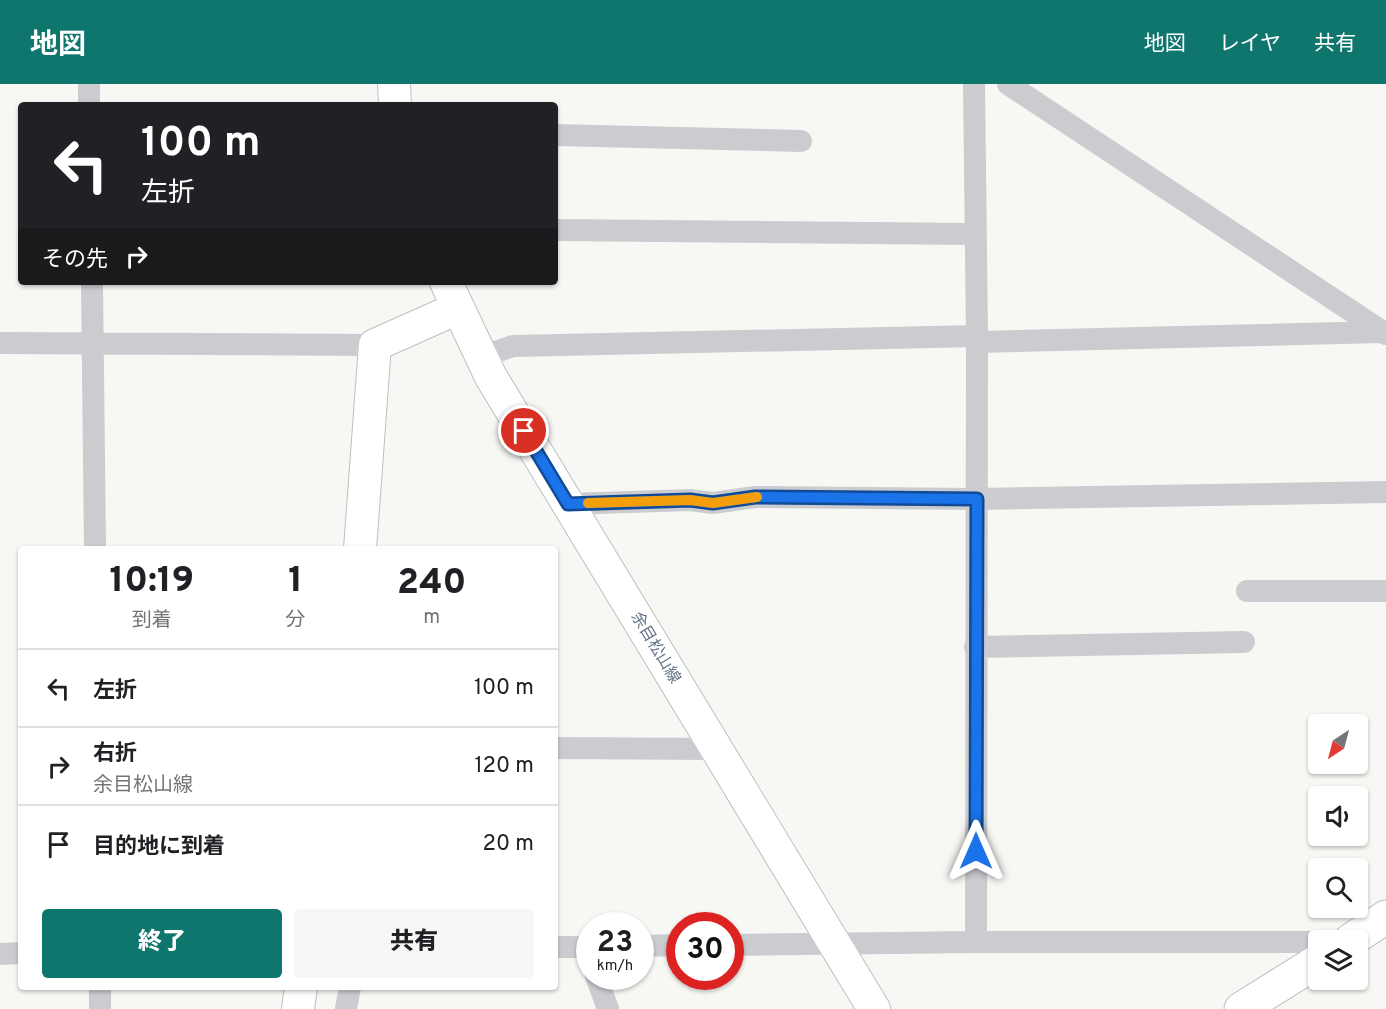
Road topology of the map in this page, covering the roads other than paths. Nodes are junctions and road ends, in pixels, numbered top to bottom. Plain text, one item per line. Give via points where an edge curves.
1 (89, 84) edge
2 (394, 84) edge
3 (974, 84) edge
4 (1008, 84) edge
5 (90, 102) edge
6 (395, 102) edge
7 (558, 135) edge
8 (801, 141) dead end
9 (558, 230) edge
10 (975, 234) junction
11 (92, 285) edge
12 (452, 295) edge
13 (1385, 333) edge
14 (977, 339) junction
15 (93, 342) junction
16 (0, 343) edge
17 (375, 345) junction
18 (481, 357) junction
19 (1386, 492) edge
20 (977, 499) junction
21 (568, 504) junction
22 (95, 546) edge
23 (360, 546) edge
24 (1247, 591) dead end
25 (1386, 591) edge
26 (1244, 642) dead end
27 (975, 647) junction
28 (558, 748) edge
29 (716, 749) junction
30 (1386, 917) edge
31 (1366, 930) edge
32 (976, 942) junction
33 (1308, 942) edge
34 (834, 943) junction
35 (744, 945) edge
36 (558, 947) edge
37 (576, 950) edge
38 (18, 953) edge
39 (0, 954) edge
40 (1308, 967) edge
41 (100, 990) edge
42 (301, 990) edge
43 (349, 990) edge
44 (601, 990) edge
45 (100, 1009) edge
46 (298, 1009) edge
47 (346, 1009) edge
48 (608, 1009) edge
49 (874, 1009) edge
50 (1241, 1009) edge

1 - 5 street
2 - 6 main road
3 - 10 street
4 - 13 street
7 - 8 street
9 - 10 street
10 - 14 street
11 - 15 street
12 - 17 main road
12 - 18 main road, 余目松山線
13 - 14 street
14 - 18 street via 513,346
14 - 20 street
15 - 16 street
15 - 17 street
15 - 22 street
17 - 23 main road
18 - 21 main road, 余目松山線
19 - 20 street
20 - 21 street via 755,497 713,503 690,500
20 - 27 street
21 - 29 main road, 余目松山線
24 - 25 street
26 - 27 street
27 - 32 street
28 - 29 street
29 - 34 main road, 余目松山線
30 - 31 main road
32 - 33 street
32 - 34 street
34 - 35 street
34 - 49 main road, 余目松山線
36 - 37 street
38 - 39 street
40 - 50 main road
41 - 45 street
42 - 46 main road
43 - 47 street
44 - 48 street

